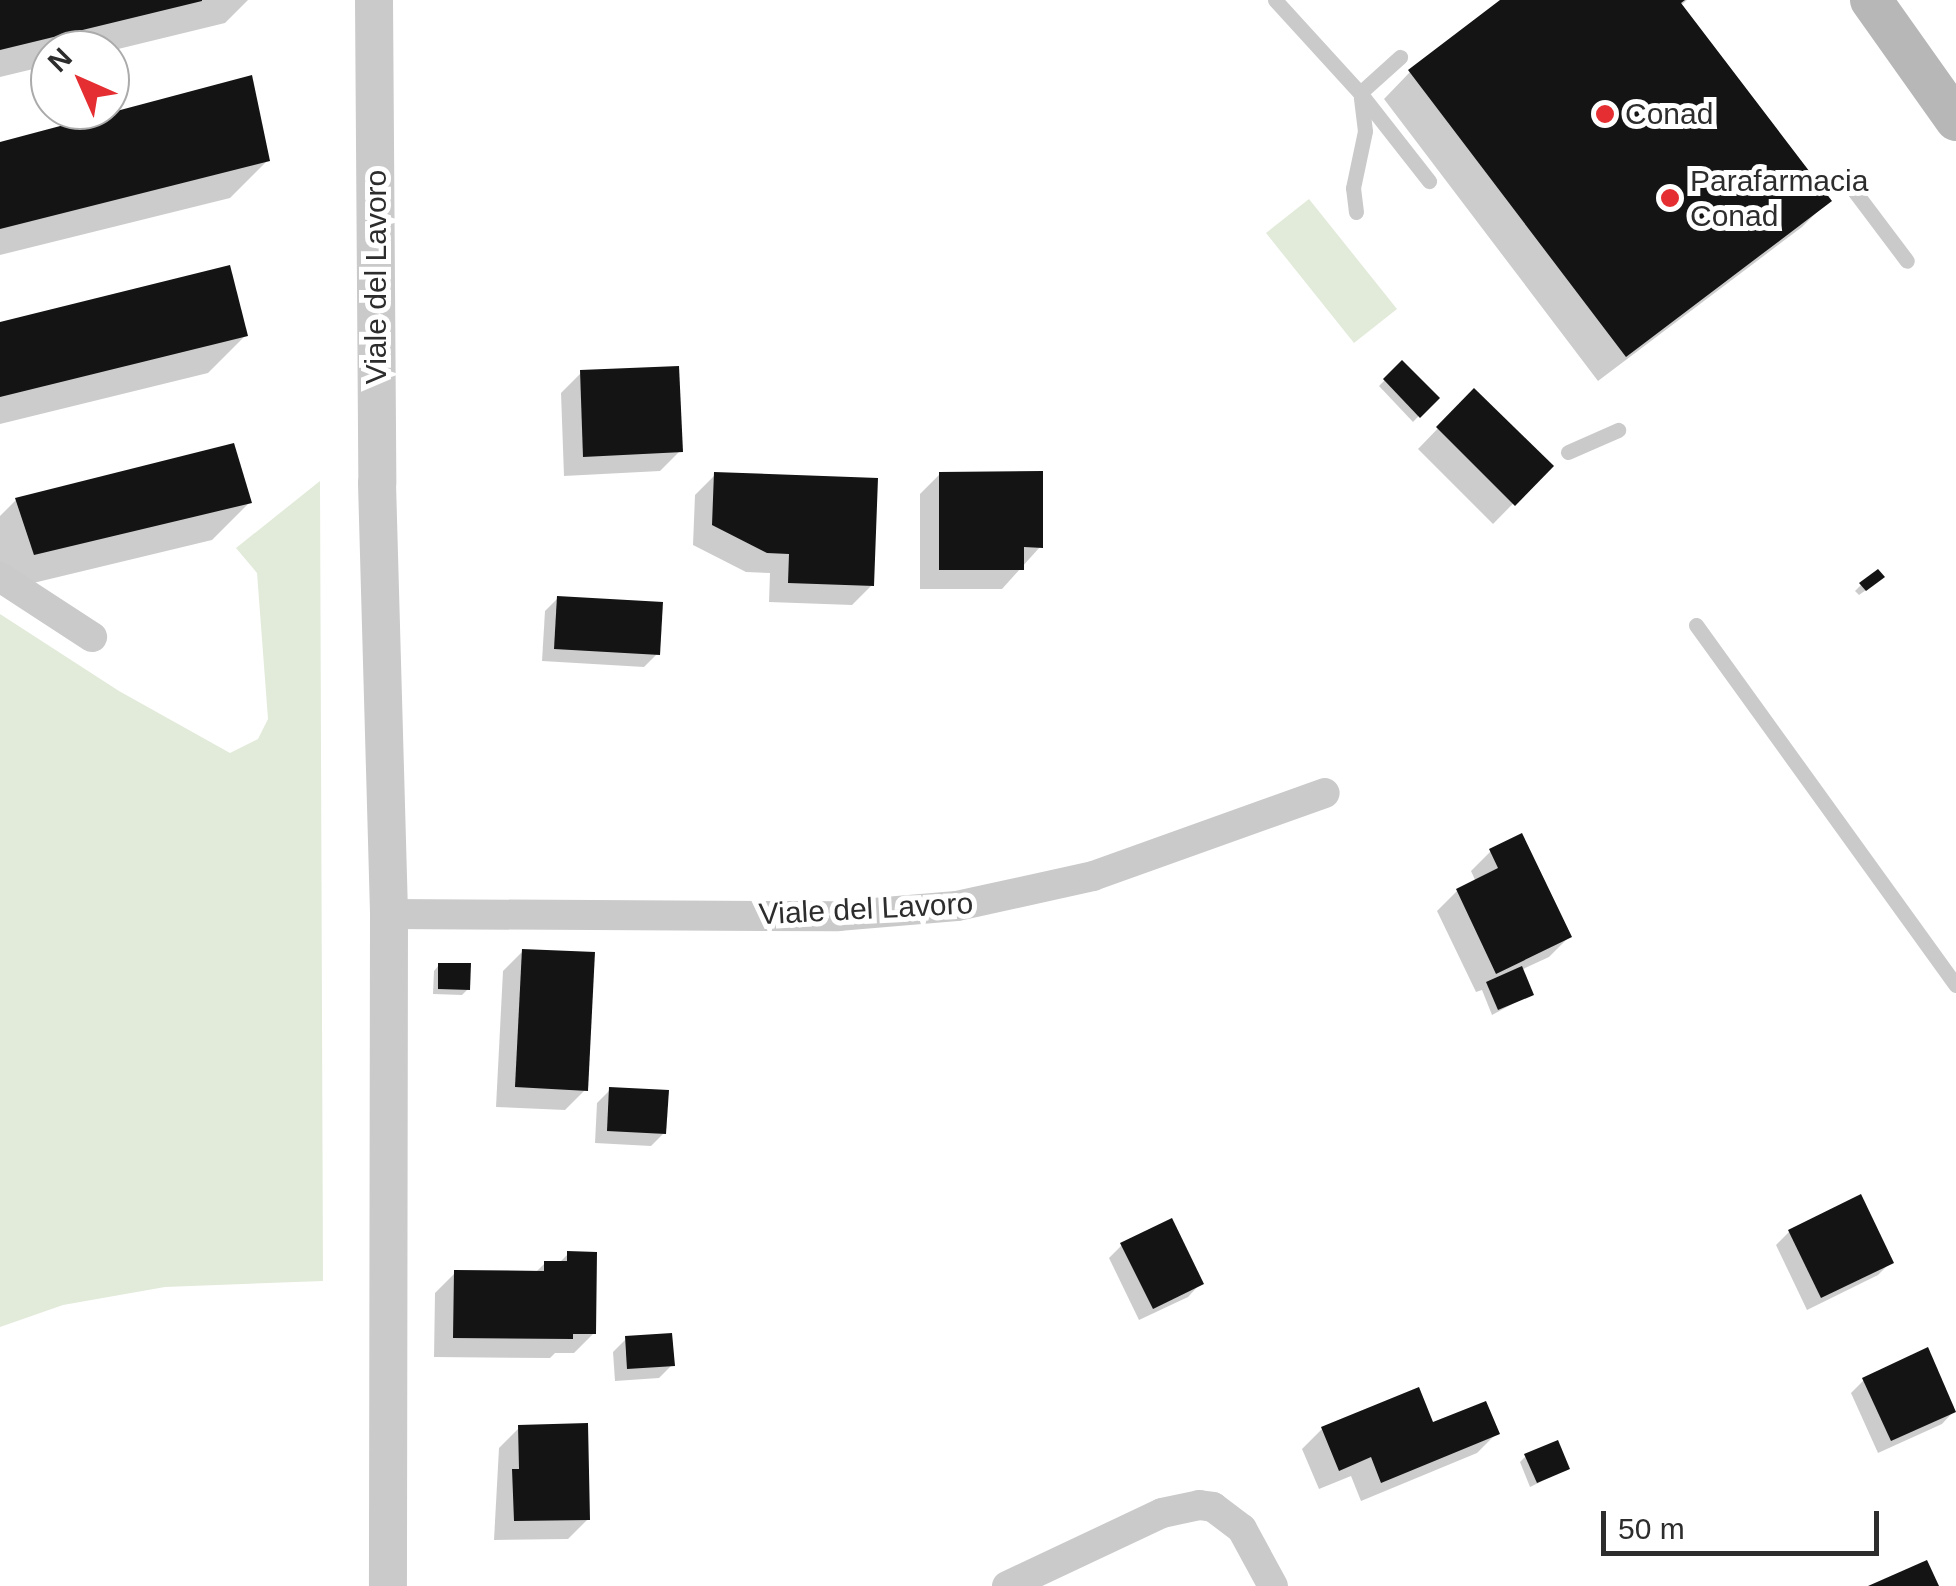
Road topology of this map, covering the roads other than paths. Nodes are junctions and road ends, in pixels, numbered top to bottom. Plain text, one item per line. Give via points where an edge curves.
1 (374, 0) edge
2 (1275, 0) edge
3 (1871, 0) edge
4 (1400, 57) dead end
5 (1360, 93) junction
6 (1956, 120) edge
7 (1430, 181) dead end
8 (1849, 184) dead end
9 (1356, 212) dead end
10 (1907, 261) dead end
11 (1618, 430) dead end
12 (1568, 452) dead end
13 (0, 577) edge
14 (1696, 625) dead end
15 (92, 637) dead end
16 (1325, 793) dead end
17 (389, 914) junction
18 (1956, 986) edge
19 (388, 1586) edge
20 (1007, 1586) edge
21 (1272, 1586) edge

1 - 17 street, Viale del Lavoro
2 - 5 lane
3 - 6 main road
4 - 5 lane
5 - 7 lane
5 - 9 lane via 1366,131 1353,188
8 - 10 lane
11 - 12 lane
13 - 15 street
14 - 18 lane
16 - 17 street, Viale del Lavoro via 1063,885 957,906 838,916
17 - 19 street, Viale del Lavoro
20 - 21 street via 1162,1513 1199,1505 1213,1507 1242,1529

